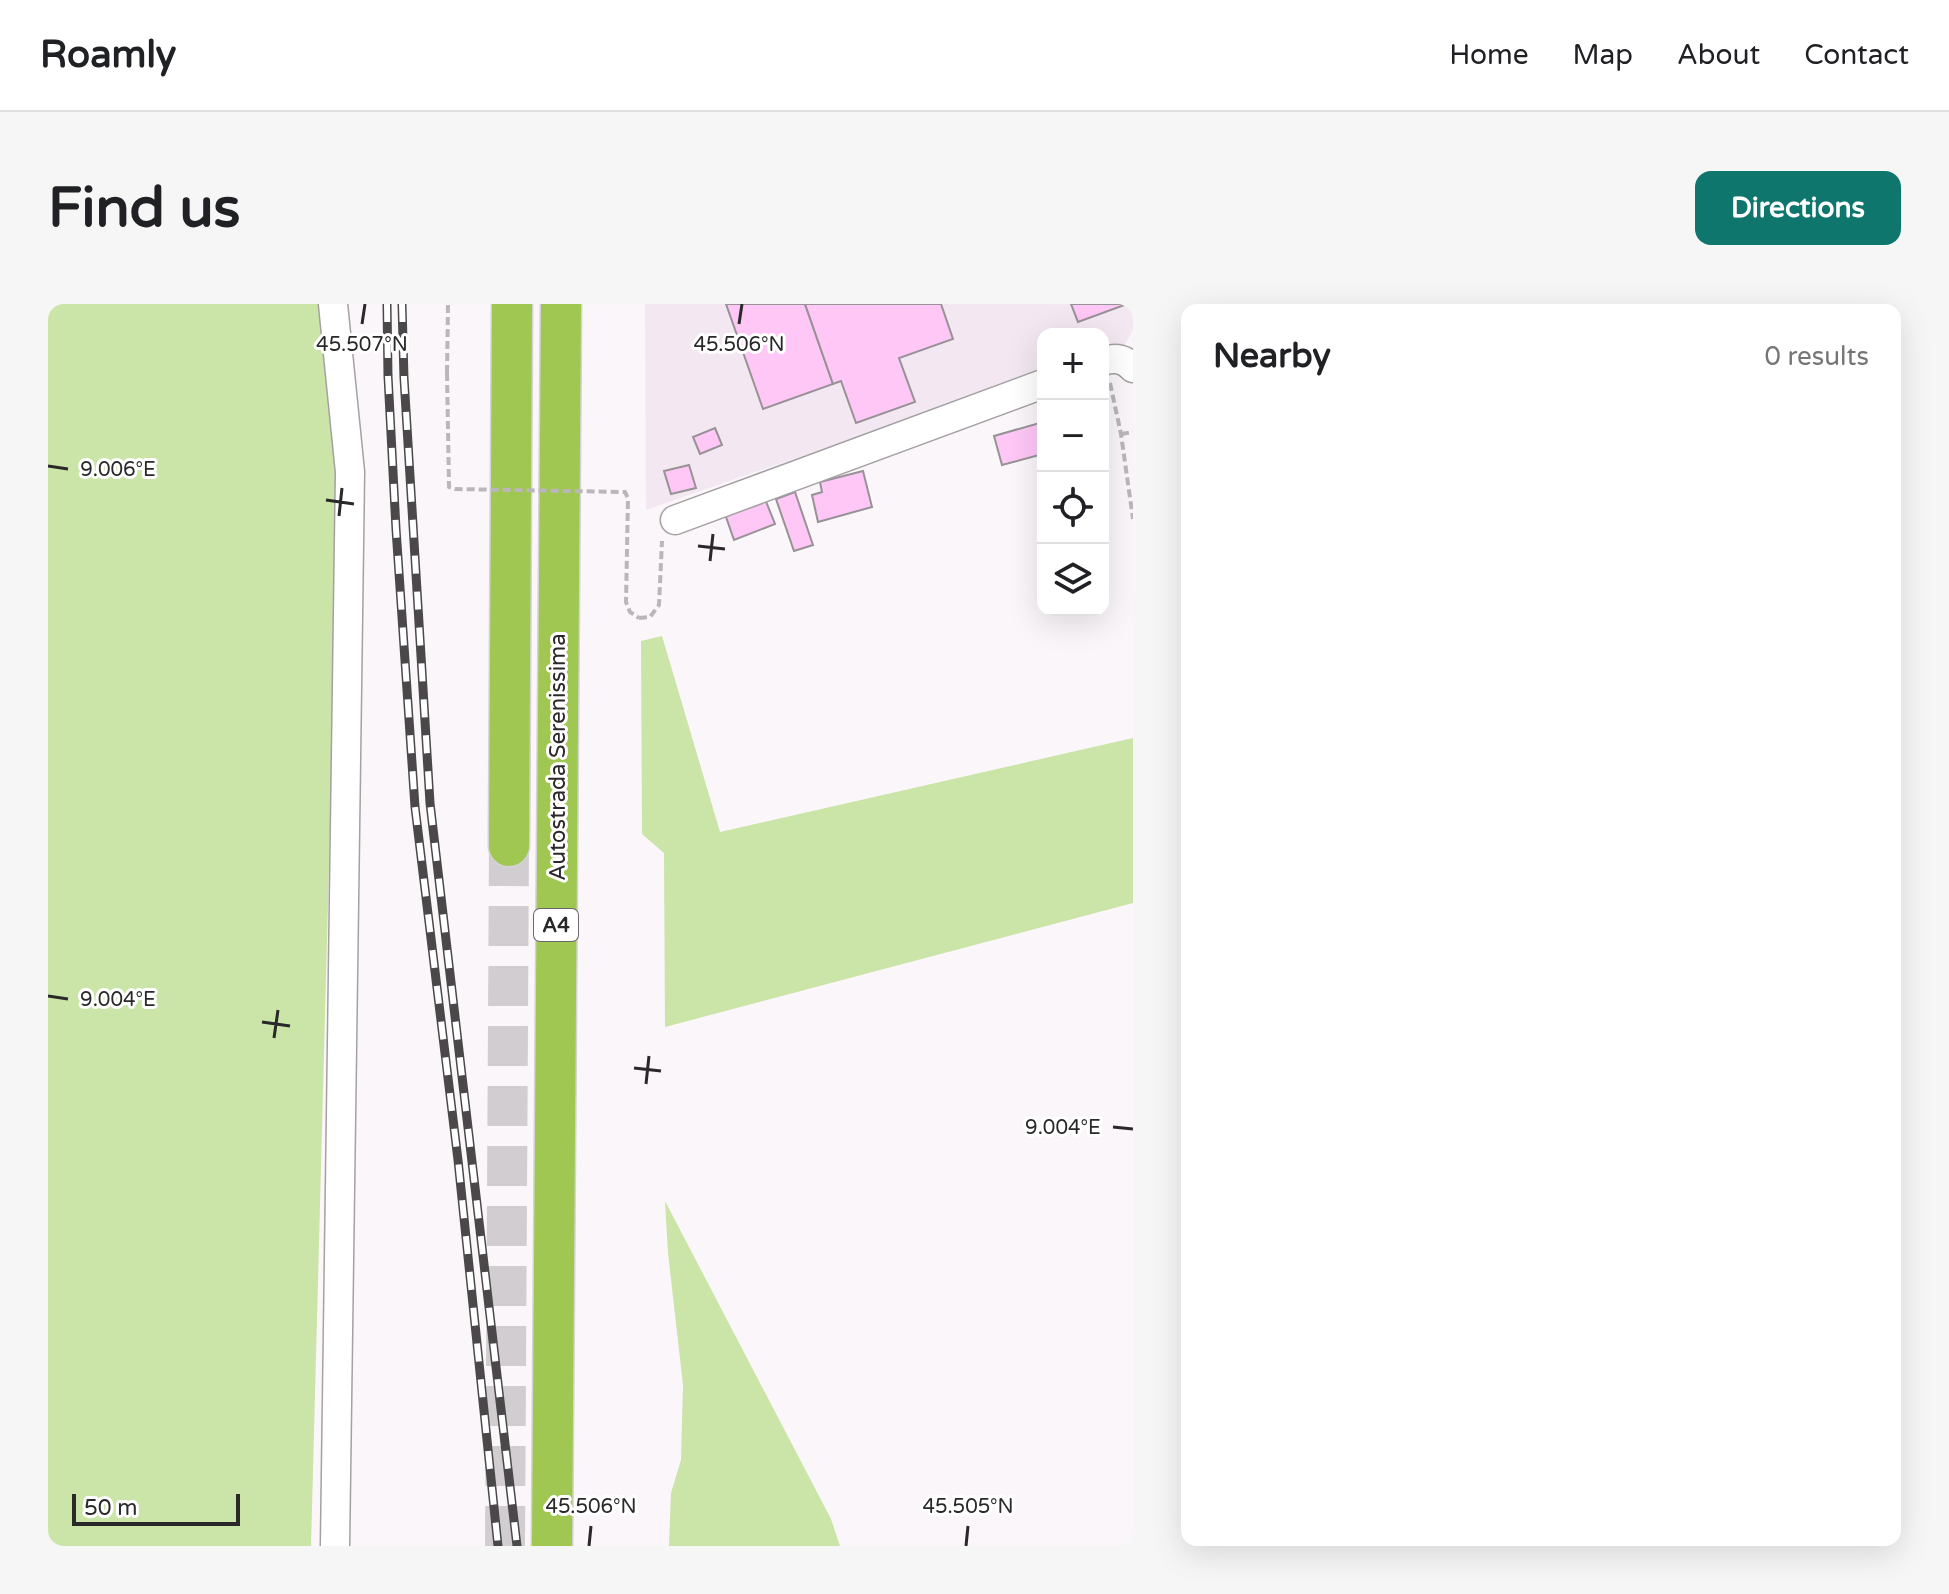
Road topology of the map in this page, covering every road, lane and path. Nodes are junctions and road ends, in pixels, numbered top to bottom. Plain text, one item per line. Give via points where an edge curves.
1 (333, 304) edge
2 (448, 304) edge
3 (512, 304) edge
4 (561, 304) edge
5 (1121, 365) edge
6 (1037, 386) edge
7 (1133, 432) edge
8 (1121, 434) junction
9 (1130, 480) edge
10 (1133, 519) edge
11 (675, 520) dead end
12 (639, 618) dead end
13 (509, 846) tunnel mouth
14 (335, 1546) edge
15 (552, 1546) edge

1 - 14 street via 350,472
2 - 12 path, bridge via 449,487 625,492 626,602
3 - 13 highway
4 - 15 highway, Autostrada Serenissima / A4
5 - 8 path
6 - 11 street
7 - 8 path
8 - 9 path
9 - 10 path

